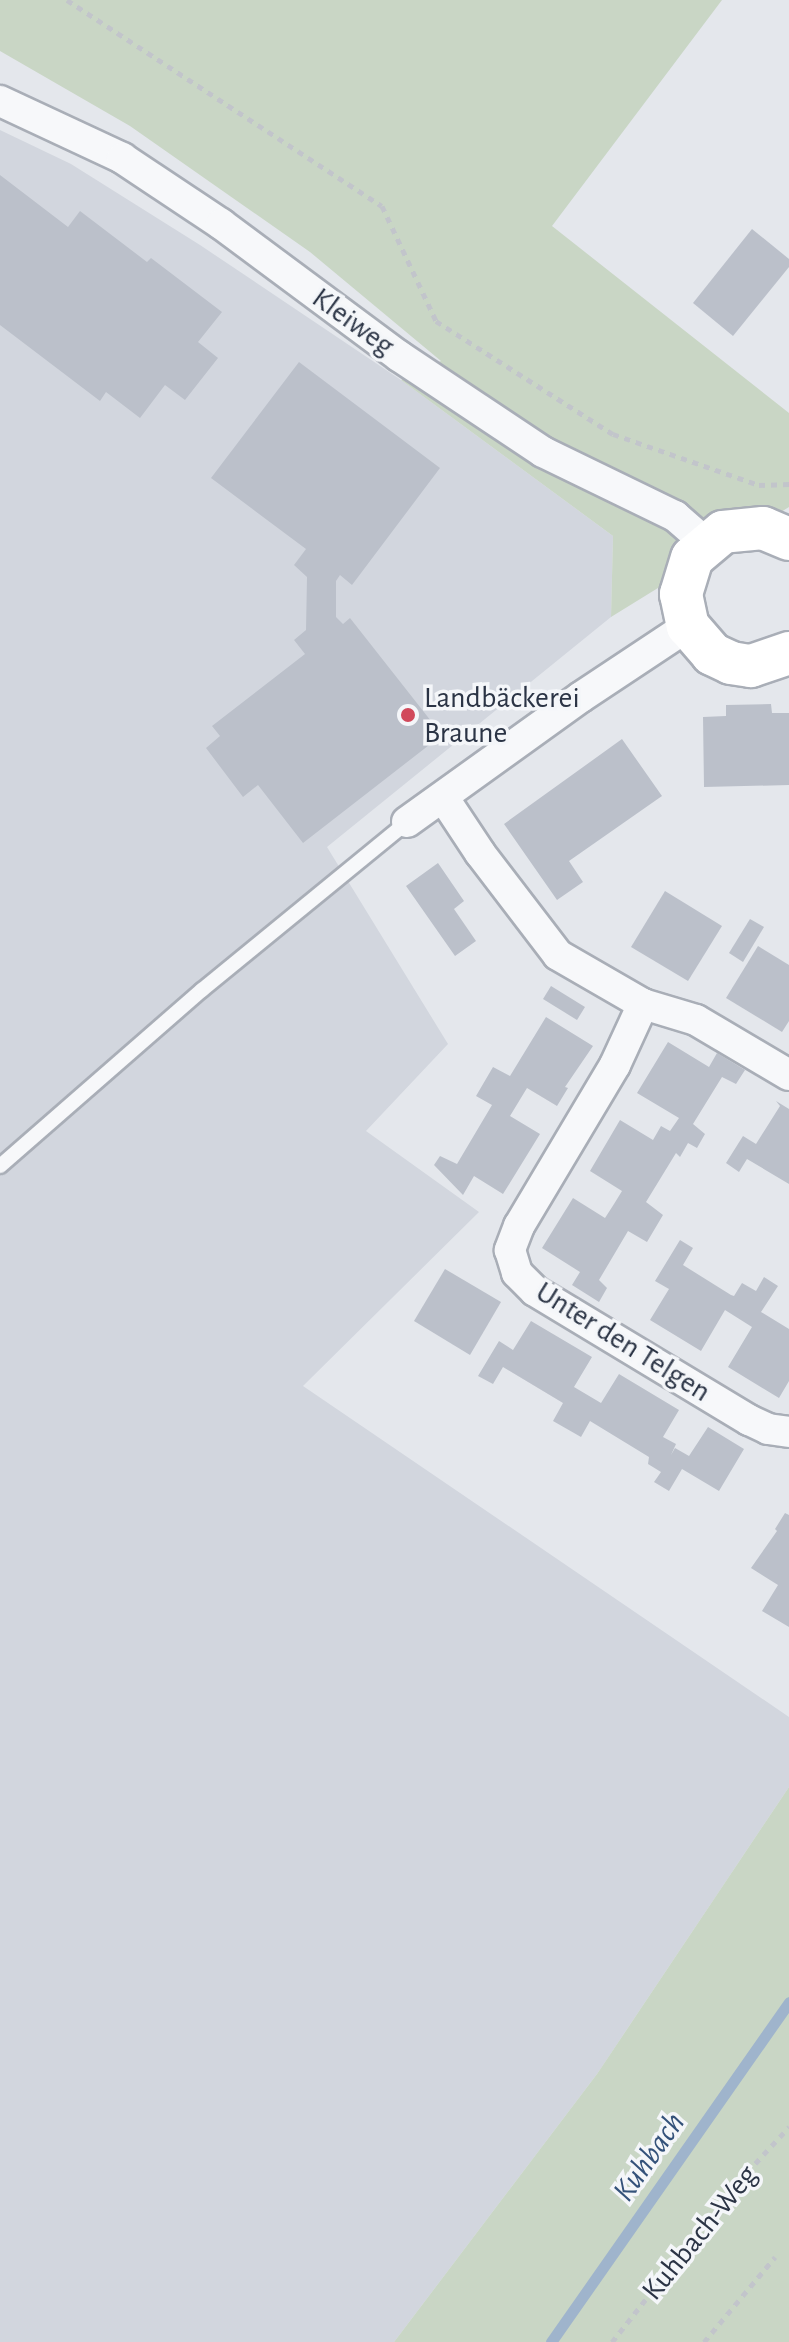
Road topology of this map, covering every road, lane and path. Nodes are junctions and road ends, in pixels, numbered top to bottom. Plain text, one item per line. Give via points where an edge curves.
1 (67, 0) edge
2 (0, 101) edge
3 (789, 484) edge
4 (789, 539) edge
5 (706, 543) junction
6 (688, 626) junction
7 (789, 653) edge
8 (443, 797) junction
9 (407, 822) joint
10 (643, 1004) junction
11 (789, 1075) edge
12 (0, 1166) edge
13 (789, 1432) edge
14 (789, 2127) edge
15 (775, 2257) dead end
16 (612, 2342) edge
17 (704, 2342) edge

1 - 3 path via 382,206 436,321 613,434 759,485
2 - 5 street, Kleiweg via 122,158 543,452 675,516
4 - 5 main road via 763,528 743,527
5 - 6 main road via 684,577 681,594
6 - 7 main road via 712,654 731,663 751,666
6 - 8 street
8 - 9 street
8 - 10 street via 558,955
9 - 12 lane via 202,990
10 - 11 street via 696,1020
10 - 13 street, Unter den Telgen via 615,1065 519,1226 510,1250 517,1273 535,1291 749,1420
14 - 16 path, Kuhbach-Weg via 739,2181
15 - 17 path

